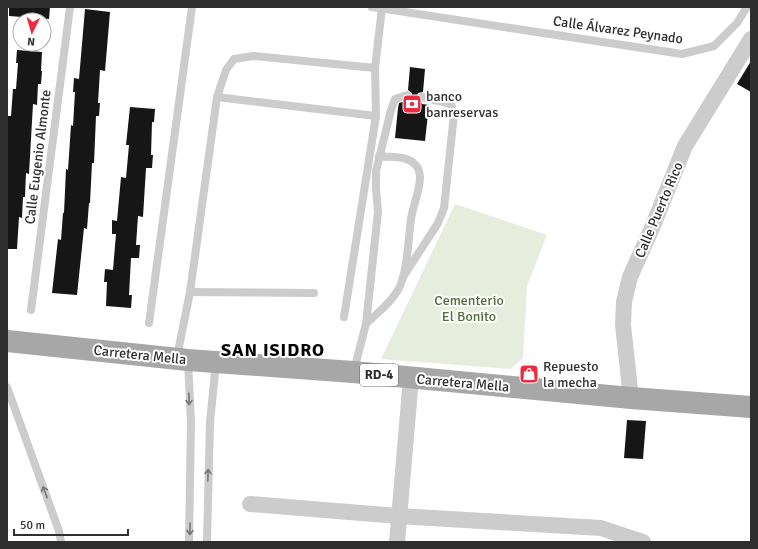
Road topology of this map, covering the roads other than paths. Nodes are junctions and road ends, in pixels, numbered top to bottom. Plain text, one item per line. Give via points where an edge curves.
1 (70, 7) edge
2 (192, 7) edge
3 (372, 7) edge
4 (747, 7) edge
5 (382, 8) junction
6 (751, 39) edge
7 (375, 68) junction
8 (407, 95) dead end
9 (422, 96) dead end
10 (217, 97) junction
11 (376, 116) junction
12 (379, 156) junction
13 (403, 278) junction
14 (190, 292) junction
15 (314, 293) dead end
16 (31, 310) dead end
17 (344, 317) dead end
18 (149, 323) dead end
19 (366, 324) junction
20 (7, 341) edge
21 (182, 359) junction
22 (216, 362) junction
23 (353, 372) junction
24 (411, 378) junction
25 (7, 387) edge
26 (631, 398) junction
27 (751, 407) edge
28 (250, 504) dead end
29 (398, 516) junction
30 (61, 542) edge
31 (189, 542) edge
32 (206, 542) edge
33 (397, 542) edge
34 (643, 542) edge

1 - 16 lane, Calle Eugenio Almonte
2 - 18 lane
3 - 5 lane, Calle Álvarez Peynado
4 - 5 lane, Calle Álvarez Peynado via 737,23 714,46 682,54
5 - 7 lane
6 - 26 street, Calle Puerto Rico via 685,146 630,277 624,302 623,325
7 - 10 lane via 253,56 234,59 226,70
7 - 11 lane
8 - 12 lane via 395,99
9 - 13 lane via 451,104 454,114 444,208 438,223
10 - 11 lane
10 - 14 lane
11 - 17 lane
12 - 13 lane via 409,160 417,167 420,175
12 - 19 lane via 376,188 378,212
13 - 19 lane via 390,301
14 - 15 lane
14 - 21 lane
19 - 23 lane
20 - 21 main road, Carretera Mella / RD-4
21 - 22 main road, Carretera Mella / RD-4
21 -> 31 lane via 191,422
22 - 23 main road, Carretera Mella / RD-4
32 -> 22 lane via 210,422
23 - 24 main road, Carretera Mella / RD-4
24 - 26 main road, Carretera Mella / RD-4
24 - 29 street
30 -> 25 lane
26 - 27 main road, Carretera Mella / RD-4
28 - 29 street
29 - 33 street
29 - 34 street via 601,528

